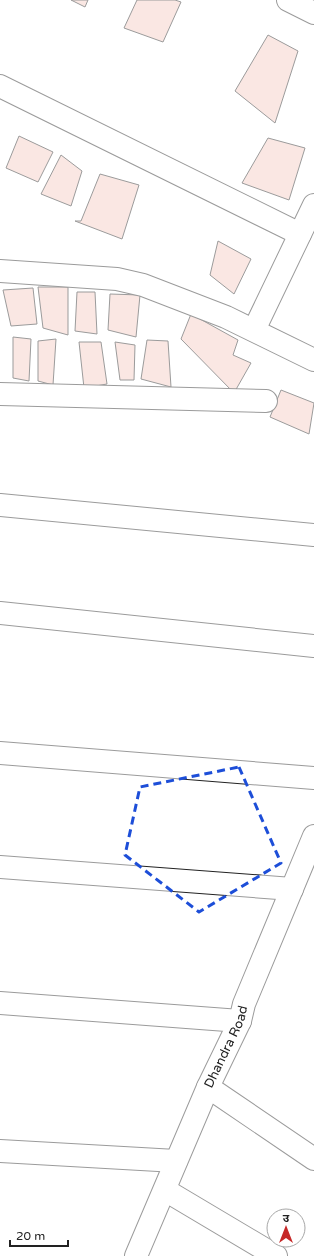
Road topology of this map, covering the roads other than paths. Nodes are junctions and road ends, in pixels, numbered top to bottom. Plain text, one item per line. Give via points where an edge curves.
1 (288, 0) edge
2 (314, 14) edge
3 (0, 86) edge
4 (314, 205) edge
5 (300, 234) junction
6 (0, 271) edge
7 (254, 330) junction
8 (314, 360) edge
9 (0, 394) edge
10 (266, 401) dead end
11 (0, 505) edge
12 (314, 535) edge
13 (0, 613) edge
14 (314, 646) edge
15 (0, 753) edge
16 (314, 778) edge
17 (314, 836) edge
18 (0, 867) edge
19 (292, 889) junction
20 (0, 1003) edge
21 (240, 1021) junction
22 (208, 1087) junction
23 (0, 1151) edge
24 (314, 1159) edge
25 (176, 1161) junction
26 (165, 1190) junction
27 (262, 1252) edge
28 (136, 1256) edge

1 - 2 street
3 - 5 street
4 - 5 street
5 - 7 street
6 - 7 street via 117,279 137,283 205,308
7 - 8 street
9 - 10 street
11 - 12 street
13 - 14 street
15 - 16 street
17 - 19 street, Dhandra Road
18 - 19 street
19 - 21 street, Dhandra Road via 244,1004
20 - 21 street
21 - 22 street, Dhandra Road
22 - 24 street
22 - 25 street, Dhandra Road
23 - 25 street
25 - 26 street, Dhandra Road
26 - 27 street
26 - 28 street, Dhandra Road

